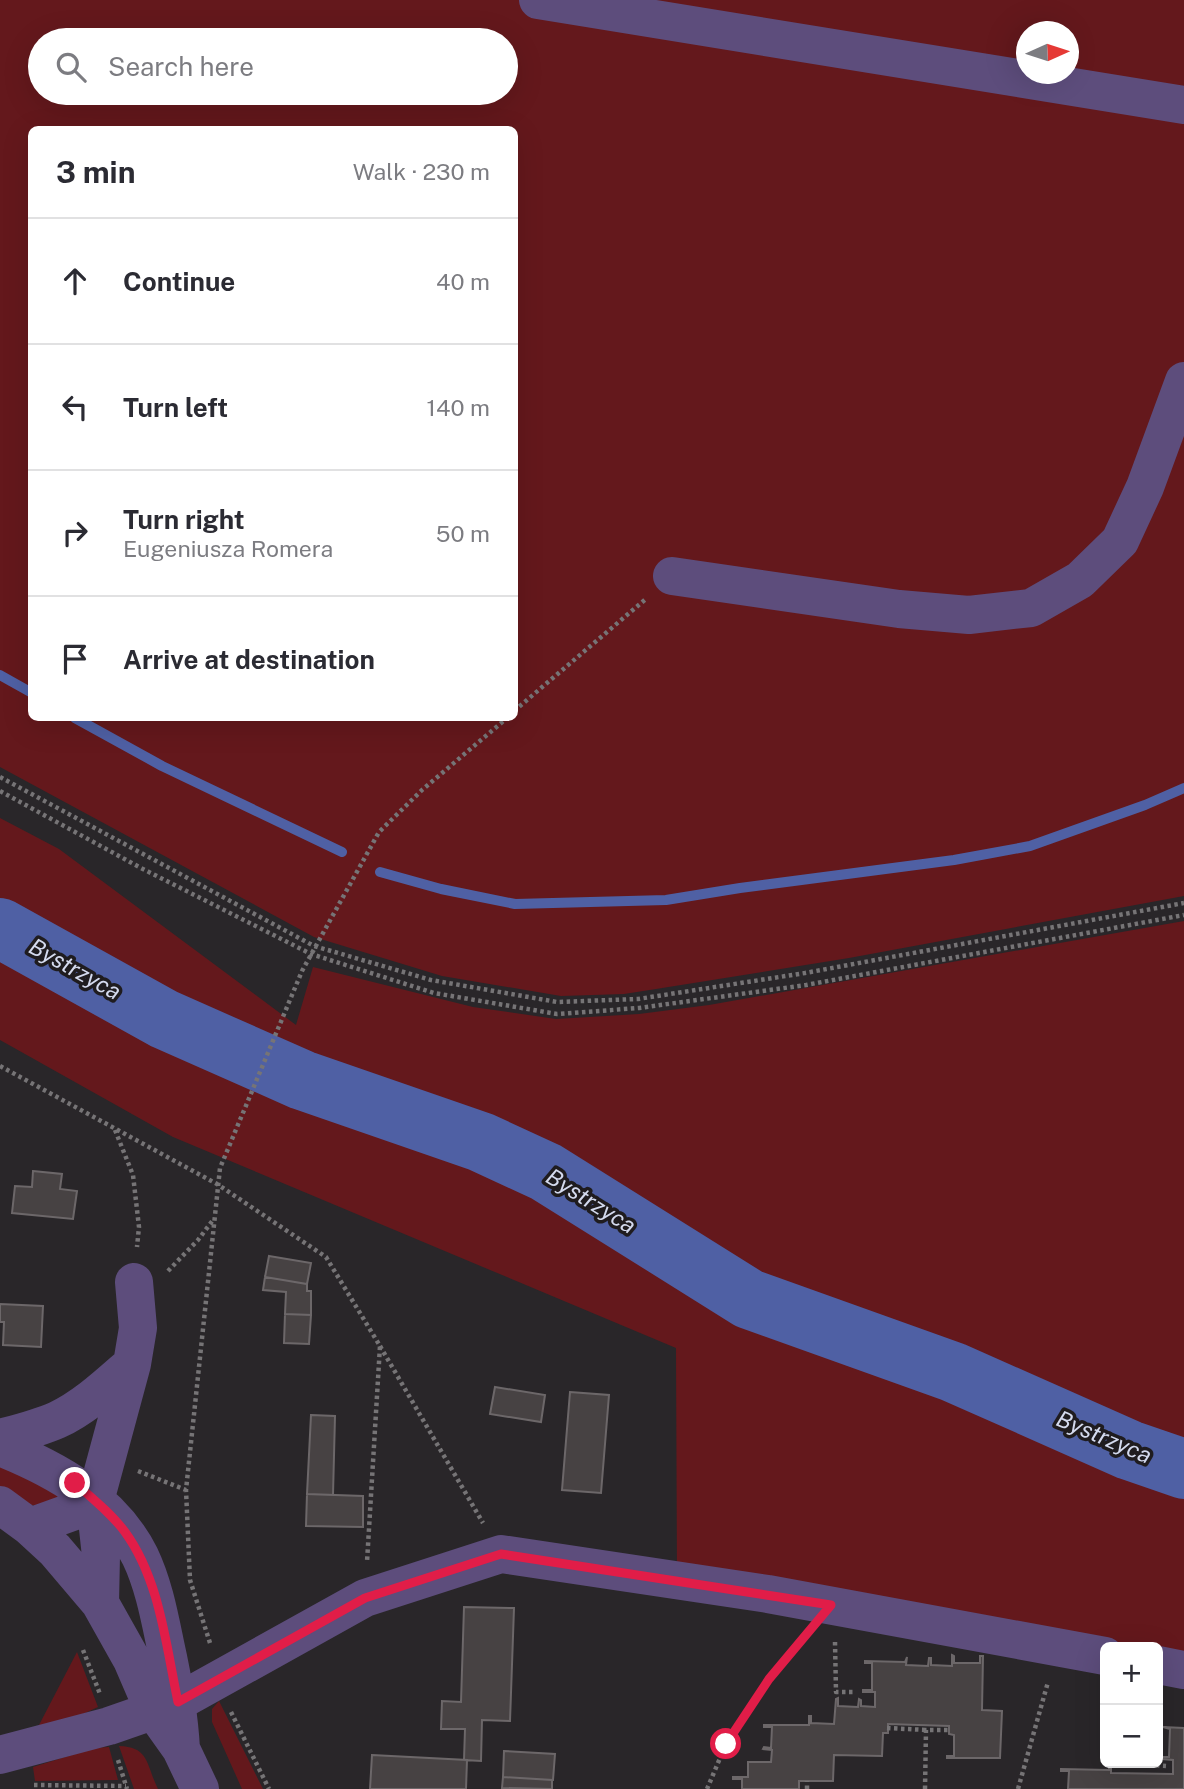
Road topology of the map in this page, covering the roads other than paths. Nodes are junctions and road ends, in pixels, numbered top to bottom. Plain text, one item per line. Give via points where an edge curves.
1 (538, 0) edge
2 (1184, 105) edge
3 (1184, 381) edge
4 (672, 576) road end
5 (135, 1294) road end
6 (132, 1364) junction
7 (0, 1438) edge
8 (0, 1447) edge
9 (94, 1501) junction
10 (15, 1516) edge
11 (100, 1602) junction
12 (1100, 1655) edge
13 (1163, 1666) edge
14 (1184, 1670) edge
15 (166, 1707) junction
16 (0, 1755) edge
17 (200, 1789) edge

1 - 2 street
3 - 4 street via 1120,541 1080,580 1031,608 970,615 899,609
5 - 6 street via 138,1328
6 - 7 street via 59,1419
6 - 9 street
8 - 9 street via 75,1483
9 - 10 street via 80,1509
9 - 11 street via 101,1556
9 - 15 street via 125,1531 140,1556 159,1612
10 - 11 street via 80,1576
11 - 15 street via 132,1660
12 - 15 street via 833,1606 501,1554 365,1598
13 - 14 street
15 - 16 street
15 - 17 street

